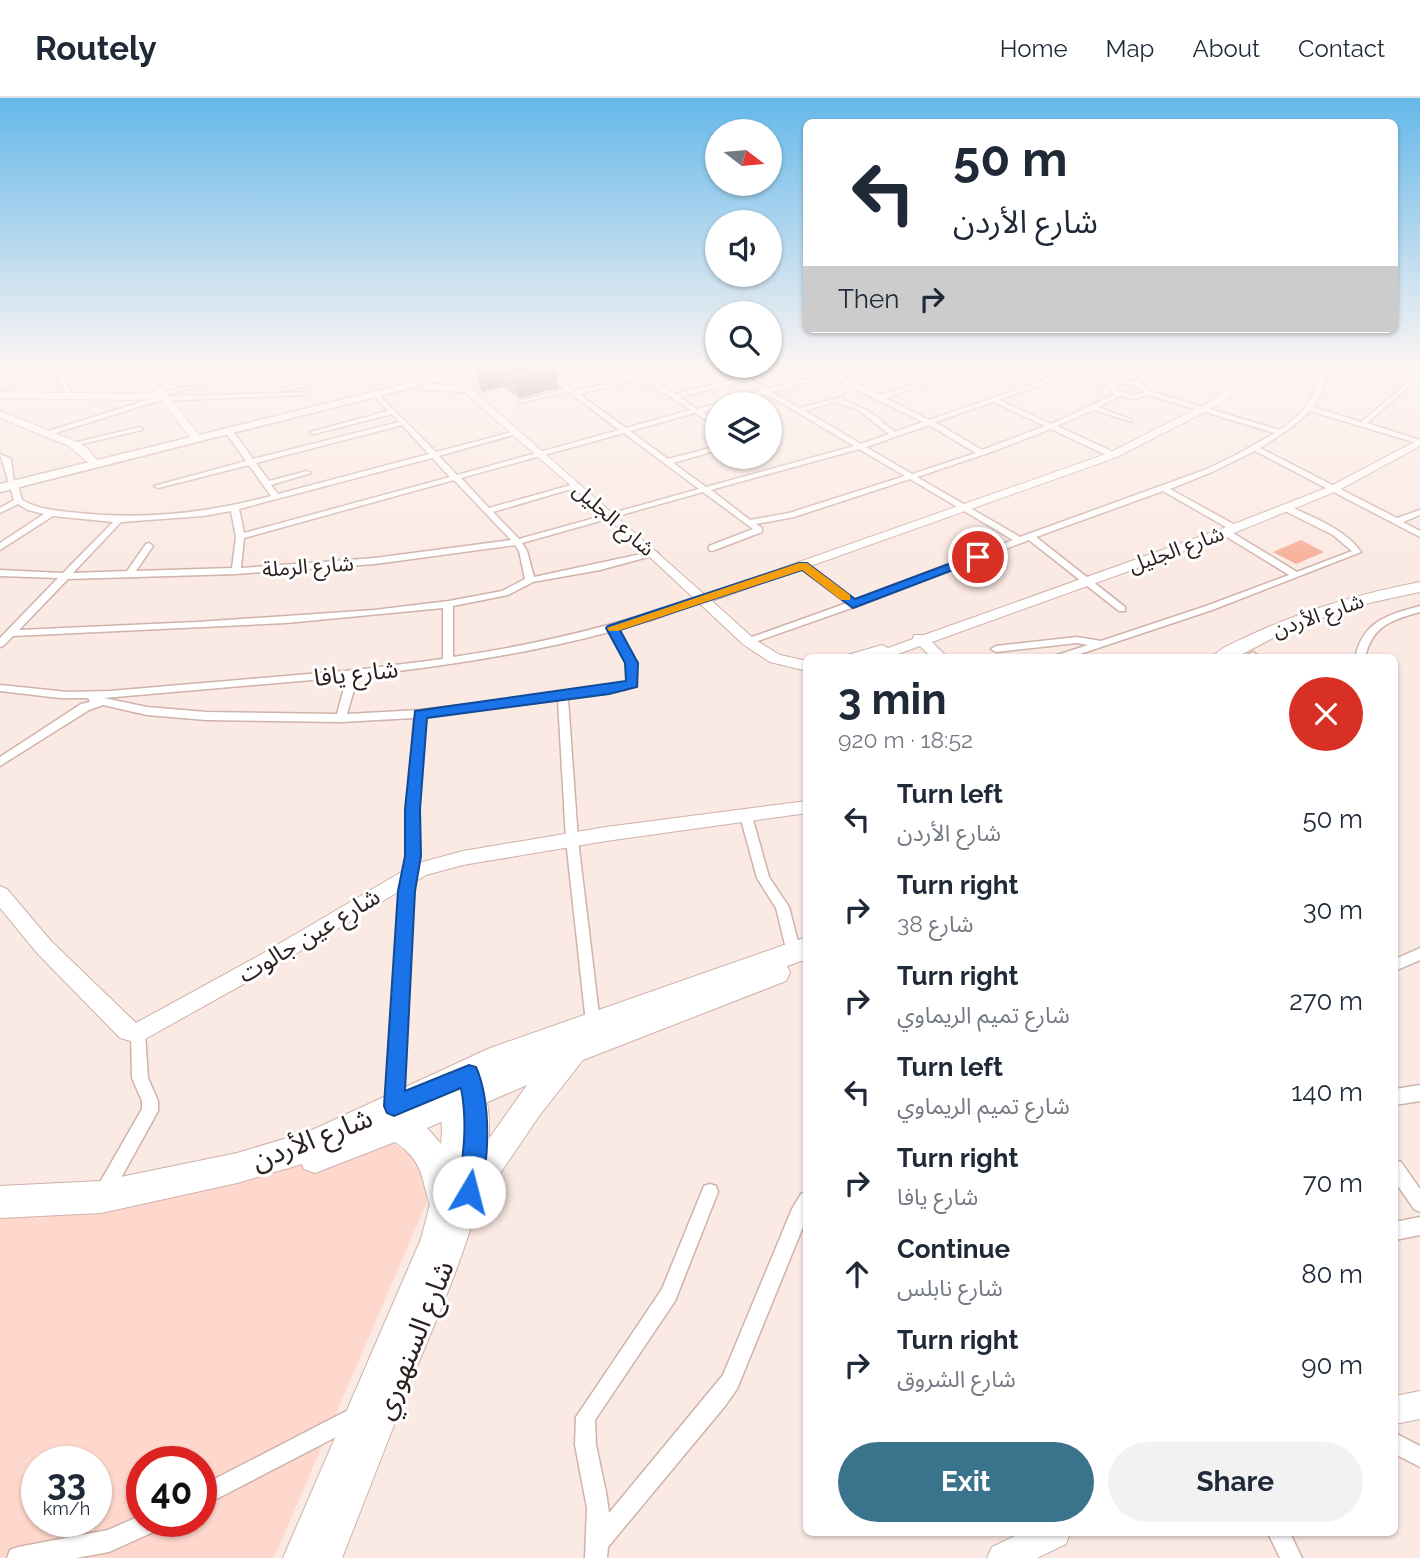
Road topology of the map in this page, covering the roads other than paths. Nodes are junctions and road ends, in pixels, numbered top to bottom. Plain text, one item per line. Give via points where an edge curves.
1 (51, 435) edge
2 (113, 435) edge
3 (194, 435) edge
4 (207, 435) edge
5 (221, 435) edge
6 (232, 435) edge
7 (356, 435) edge
8 (415, 435) edge
9 (508, 435) edge
10 (518, 435) edge
11 (610, 435) edge
12 (630, 435) edge
13 (843, 435) edge
14 (894, 435) edge
15 (949, 435) edge
16 (1027, 435) edge
17 (1068, 435) edge
18 (1154, 435) edge
19 (1275, 435) edge
20 (1393, 435) edge
21 (1395, 435) edge
22 (196, 438) junction
23 (1419, 443) edge
24 (73, 444) junction
25 (861, 446) junction
26 (1255, 448) junction
27 (705, 452) edge
28 (980, 452) junction
29 (433, 455) junction
30 (541, 455) junction
31 (1113, 455) junction
32 (0, 456) edge
33 (94, 462) junction
34 (251, 462) junction
35 (666, 462) junction
36 (307, 473) dead end
37 (911, 476) junction
38 (455, 479) junction
39 (267, 484) junction
40 (6, 485) edge
41 (158, 485) dead end
42 (575, 485) junction
43 (1161, 487) junction
44 (1333, 489) junction
45 (704, 490) junction
46 (276, 497) junction
47 (18, 500) junction
48 (235, 508) junction
49 (966, 508) junction
50 (1286, 508) junction
51 (0, 511) edge
52 (488, 511) junction
53 (1420, 512) edge
54 (51, 513) junction
55 (612, 516) junction
56 (120, 520) junction
57 (751, 522) junction
58 (1395, 522) junction
59 (1230, 530) junction
60 (1420, 534) edge
61 (1030, 536) junction
62 (240, 537) junction
63 (1019, 540) junction
64 (517, 542) junction
65 (149, 546) dead end
66 (0, 547) edge
67 (712, 548) dead end
68 (655, 554) junction
69 (803, 565) junction
70 (236, 571) junction
71 (0, 573) edge
72 (129, 575) junction
73 (1296, 575) junction
74 (63, 576) junction
75 (530, 580) junction
76 (1087, 580) junction
77 (1420, 587) edge
78 (1420, 597) edge
79 (705, 599) junction
80 (448, 604) junction
81 (853, 604) junction
82 (1122, 609) dead end
83 (1420, 609) edge
84 (722, 615) junction
85 (1306, 625) junction
86 (612, 628) junction
87 (10, 633) junction
88 (755, 639) junction
89 (1102, 643) junction
90 (0, 644) edge
91 (926, 644) edge
92 (996, 649) dead end
93 (873, 654) edge
94 (888, 654) edge
95 (1070, 654) edge
96 (1228, 654) edge
97 (1257, 654) edge
98 (1361, 654) edge
99 (448, 662) junction
100 (803, 663) edge
101 (803, 664) edge
102 (354, 675) junction
103 (0, 688) edge
104 (118, 692) junction
105 (68, 695) junction
106 (563, 696) junction
107 (102, 701) junction
108 (420, 715) junction
109 (341, 718) junction
110 (0, 762) edge
111 (803, 808) edge
112 (746, 816) junction
113 (572, 840) junction
114 (410, 874) junction
115 (0, 894) edge
116 (802, 954) edge
117 (1420, 954) edge
118 (1398, 964) edge
119 (138, 1033) junction
120 (587, 1035) junction
121 (461, 1089) junction
122 (1420, 1093) edge
123 (1398, 1097) edge
124 (396, 1116) junction
125 (1398, 1172) edge
126 (710, 1192) dead end
127 (101, 1197) junction
128 (456, 1197) junction
129 (0, 1202) edge
130 (1420, 1203) edge
131 (803, 1206) edge
132 (0, 1217) edge
133 (1420, 1226) edge
134 (1398, 1230) edge
135 (386, 1380) junction
136 (1420, 1405) edge
137 (1398, 1409) edge
138 (359, 1414) junction
139 (1398, 1445) edge
140 (1420, 1457) edge
141 (217, 1488) edge
142 (126, 1533) edge
143 (1049, 1536) edge
144 (1280, 1536) edge
145 (597, 1550) edge
146 (18, 1558) edge
147 (299, 1558) edge
148 (326, 1558) edge
149 (1003, 1558) edge
150 (1291, 1558) edge

1 - 24 street
2 - 24 street
3 - 22 street
4 - 22 main road
5 - 40 main road
6 - 34 street
7 - 34 street
8 - 29 street
9 - 29 street
10 - 30 street, شارع الجليل
11 - 30 street
12 - 35 street
13 - 25 street
14 - 25 street, شارع الرملة
15 - 28 street
16 - 28 street
17 - 31 street
18 - 31 street
19 - 26 street
20 - 23 street
21 - 23 street
22 - 33 main road
23 - 44 street, شارع الجليل
24 - 33 street
25 - 37 street
25 - 45 street, شارع الرملة
26 - 43 street
26 - 44 street
27 - 35 street
28 - 37 street
29 - 38 street
29 - 46 street
30 - 38 street
30 - 42 street, شارع الجليل
31 - 49 street
32 - 40 street via 7,459
33 - 40 main road
34 - 39 street
34 - 41 street
35 - 45 street
36 - 39 street
37 - 49 street
37 - 57 street
38 - 52 street
38 - 62 street
39 - 46 street
40 - 47 street
42 - 52 street
42 - 55 street, شارع الجليل
43 - 59 street
43 - 61 street
44 - 50 street, شارع الجليل
44 - 58 street
45 - 55 street, شارع الرملة
45 - 57 street
46 - 48 street
47 - 51 street
47 - 54 street
48 - 56 street
48 - 62 street
49 - 63 street
49 - 69 street
50 - 59 street, شارع الجليل
50 - 73 street via 1357,550
52 - 64 street
53 - 58 street
54 - 56 street
54 - 66 street
55 - 64 street, شارع الرملة
55 - 68 street, شارع الجليل
56 - 74 street
57 - 67 street via 758,533
58 - 60 street
59 - 73 street
59 - 76 street, شارع الجليل
61 - 63 street
61 - 76 street
62 - 70 street
63 - 81 street
64 - 70 street, شارع الرملة via 375,561
64 - 75 street
65 - 72 street
68 - 75 street
68 - 79 street, شارع الجليل
69 - 79 street
69 - 81 street
70 - 72 street, شارع الرملة
71 - 74 street, شارع الرملة
72 - 74 street, شارع الرملة
73 - 89 street
74 - 87 street
75 - 80 street via 521,589
76 - 82 street
76 - 91 street, شارع الجليل
77 - 85 highway, شارع الأردن via 1371,596
78 - 85 highway, شارع الأردن
79 - 84 street, شارع الجليل
79 - 86 street, شارع يافا
80 - 87 street via 167,628
80 - 99 street
81 - 88 street
83 - 98 street via 1379,622 1366,635
84 - 88 street, شارع الجليل
84 - 101 street, شارع الجليل via 768,656
85 - 96 highway, شارع الأردن via 1260,635
85 - 97 highway, شارع الأردن
86 - 99 street, شارع يافا
86 - 106 street via 632,663 633,684
87 - 90 street
88 - 100 street, شارع الجليل via 774,654
89 - 92 street via 1077,640
89 - 95 street
91 - 93 street, شارع الجليل
91 - 94 street, شارع الجليل
99 - 102 street, شارع يافا
102 - 104 street, شارع يافا
102 - 109 street
103 - 105 street, شارع يافا
104 - 105 street, شارع يافا
104 - 107 street
105 - 107 street
106 - 108 street
106 - 113 street
107 - 109 street via 206,716
107 - 110 street via 85,707
108 - 109 street
108 - 114 street
111 - 112 street, شارع عين جالوت
112 - 113 street, شارع عين جالوت
112 - 116 street via 763,878 782,907
113 - 114 street, شارع عين جالوت via 463,858
113 - 120 street
114 - 119 street, شارع عين جالوت
114 - 124 street via 400,982
115 - 119 street via 44,947 128,1031
116 - 120 highway, شارع الأردن
117 - 118 street
119 - 127 street via 140,1078 150,1111
120 - 121 highway, شارع الأردن via 490,1062
120 - 128 highway
121 - 124 highway, شارع الأردن
121 - 128 street, شارع السنهوري via 452,1161
122 - 123 street
124 - 127 highway, شارع الأردن via 200,1178
124 - 128 highway via 431,1154
124 - 132 highway, شارع الأردن via 335,1152 192,1193 65,1214
125 - 130 street
126 - 145 street via 669,1295 586,1417 583,1437 597,1493
127 - 129 highway, شارع الأردن
128 - 135 street, شارع السنهوري via 423,1262
131 - 145 street via 730,1382
133 - 134 street
135 - 138 street, شارع السنهوري
135 - 148 street, شارع السنهوري
136 - 137 street
138 - 141 street
138 - 147 street, شارع السنهوري
139 - 140 street
142 - 146 street via 109,1541
143 - 149 street
144 - 150 street

